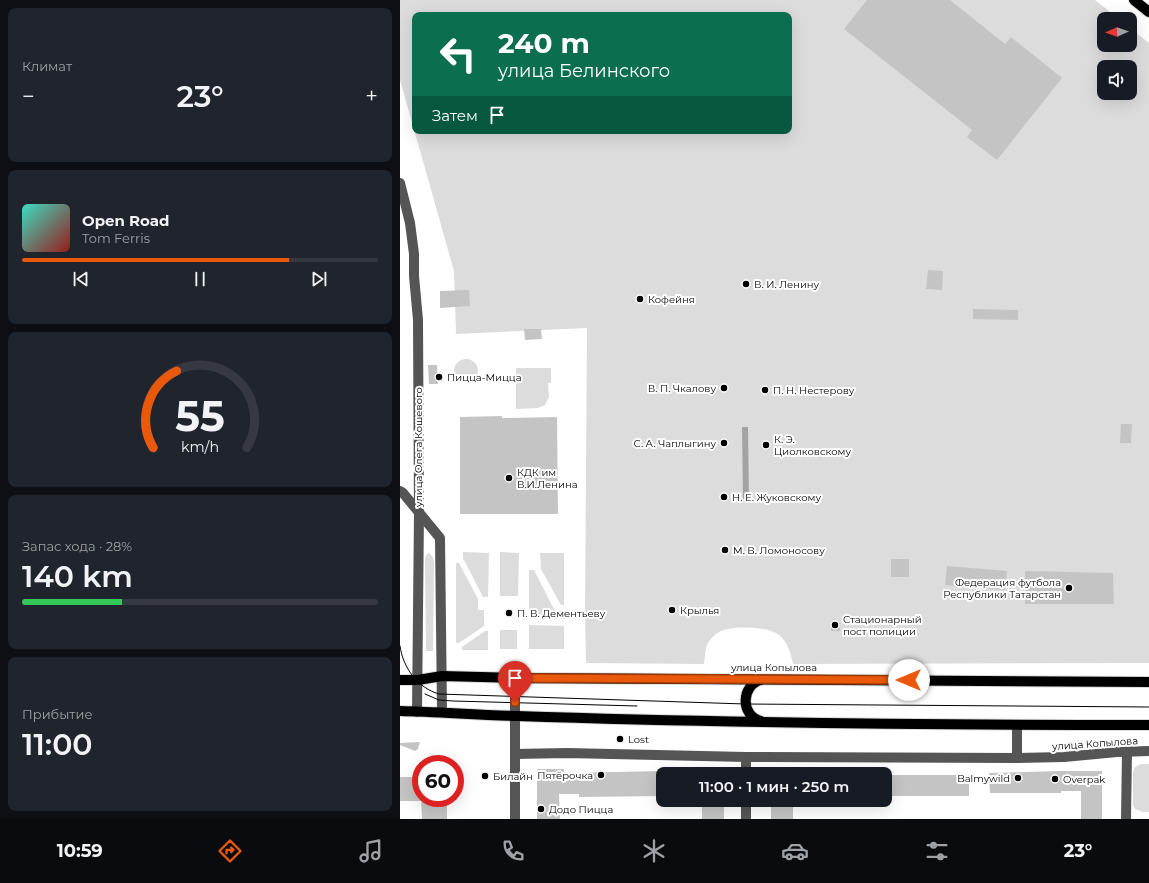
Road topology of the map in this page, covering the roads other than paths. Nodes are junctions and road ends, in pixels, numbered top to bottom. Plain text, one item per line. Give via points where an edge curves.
1 (1134, 0) edge
2 (1149, 12) edge
3 (400, 183) edge
4 (400, 491) edge
5 (419, 512) junction
6 (442, 676) junction
7 (515, 678) junction
8 (765, 679) junction
9 (400, 680) edge
10 (418, 680) junction
11 (1149, 682) edge
12 (400, 711) edge
13 (417, 712) junction
14 (442, 712) junction
15 (516, 716) junction
16 (765, 722) junction
17 (1017, 725) junction
18 (1149, 725) edge
19 (1149, 751) edge
20 (1127, 752) junction
21 (515, 754) junction
22 (746, 757) junction
23 (1017, 758) junction
24 (746, 767) edge
25 (746, 807) edge
26 (515, 819) edge
27 (746, 819) edge
28 (1126, 819) edge

1 - 2 main road
3 - 5 street, улица Олега Кошевого via 414,254 418,320
4 - 5 street
5 - 6 street via 440,538
5 - 10 street, улица Олега Кошевого
6 - 7 main road, улица Копылова
6 - 10 main road, улица Копылова
6 - 14 street
7 - 8 main road, улица Копылова
7 - 15 street
8 - 11 main road, улица Копылова
8 - 16 main road via 752,685 745,697 747,709 752,716
9 - 10 main road, улица Копылова
10 - 13 street, улица Олега Кошевого
12 - 13 main road, улица Копылова
13 - 14 main road, улица Копылова
14 - 15 main road, улица Копылова
15 - 16 main road, улица Копылова
15 - 21 street
16 - 17 main road, улица Копылова
17 - 18 main road, улица Копылова
17 - 23 street
19 - 20 street, улица Копылова
20 - 23 street, улица Копылова
20 - 28 street
21 - 22 street, улица Копылова
21 - 26 street
22 - 23 street, улица Копылова
22 - 24 street
25 - 27 street

